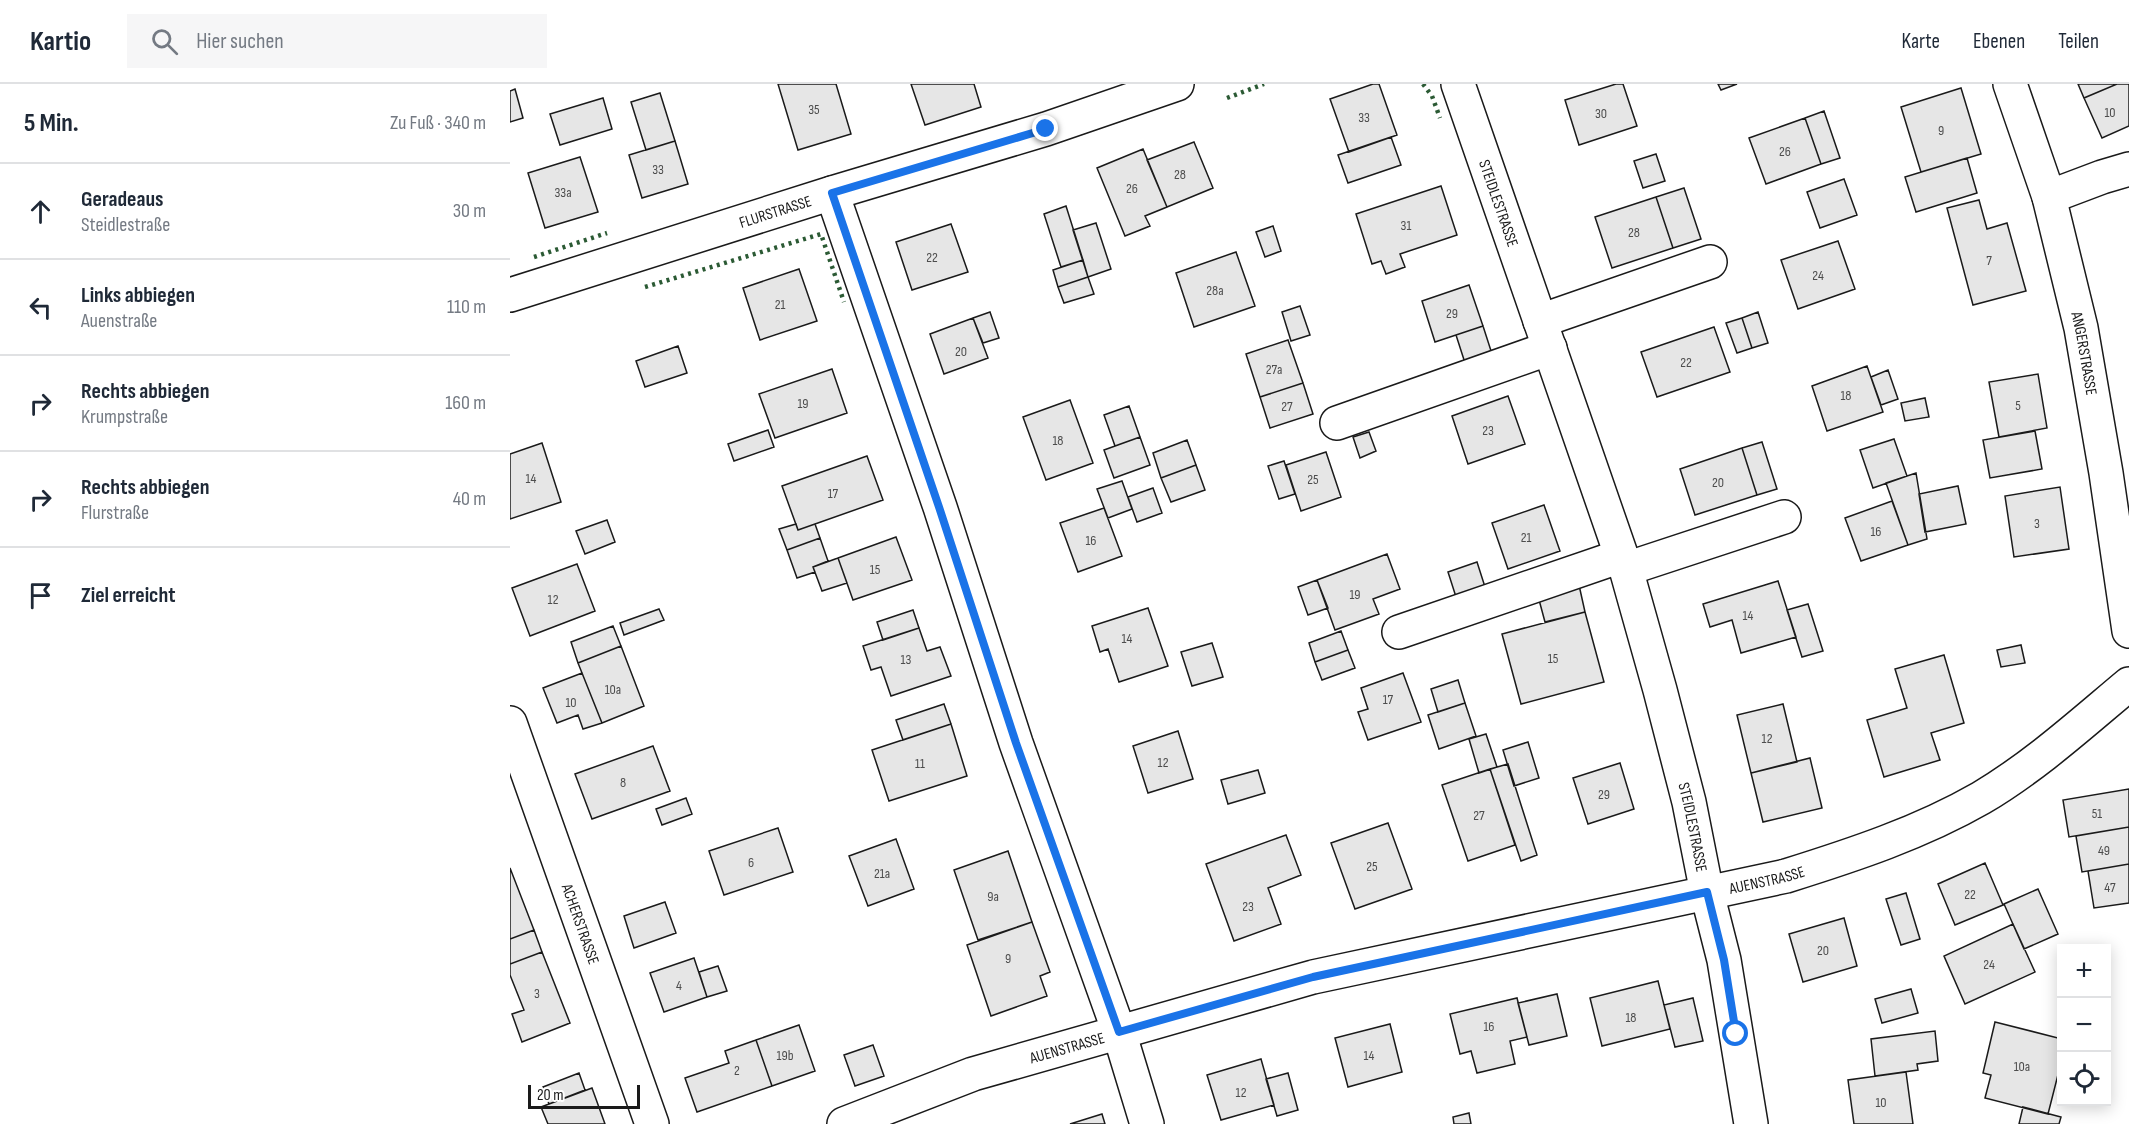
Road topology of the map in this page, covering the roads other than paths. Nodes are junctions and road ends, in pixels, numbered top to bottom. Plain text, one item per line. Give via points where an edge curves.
1 (1177, 84) edge
2 (1458, 84) edge
3 (2010, 84) edge
4 (2129, 169) edge
5 (832, 193) junction
6 (2049, 197) junction
7 (1710, 262) dead end
8 (510, 295) edge
9 (1545, 335) junction
10 (1337, 423) dead end
11 (1784, 517) dead end
12 (1623, 563) junction
13 (1400, 632) dead end
14 (2129, 632) edge
15 (2129, 684) edge
16 (510, 723) edge
17 (1707, 892) junction
18 (1119, 1032) junction
19 (652, 1124) edge
20 (844, 1124) edge
21 (1147, 1124) edge
22 (1751, 1124) edge

1 - 5 street, FLURSTRASSE via 1046,129
2 - 9 street, STEIDLESTRASSE
3 - 6 street, ANGERSTRASSE
4 - 6 street
5 - 8 street, FLURSTRASSE
5 - 18 street via 1016,743
6 - 14 street, ANGERSTRASSE via 2081,328
7 - 9 street
9 - 10 street
9 - 12 street, STEIDLESTRASSE
11 - 12 street
12 - 13 street
12 - 17 street, STEIDLESTRASSE via 1689,802
15 - 17 street, AUENSTRASSE via 2038,760 1980,798 1926,826 1786,876
16 - 19 street, ACHERSTRASSE
17 - 18 street, AUENSTRASSE via 1313,977
17 - 22 street, STEIDLESTRASSE via 1724,960
18 - 20 street, AUENSTRASSE via 973,1074
18 - 21 street

